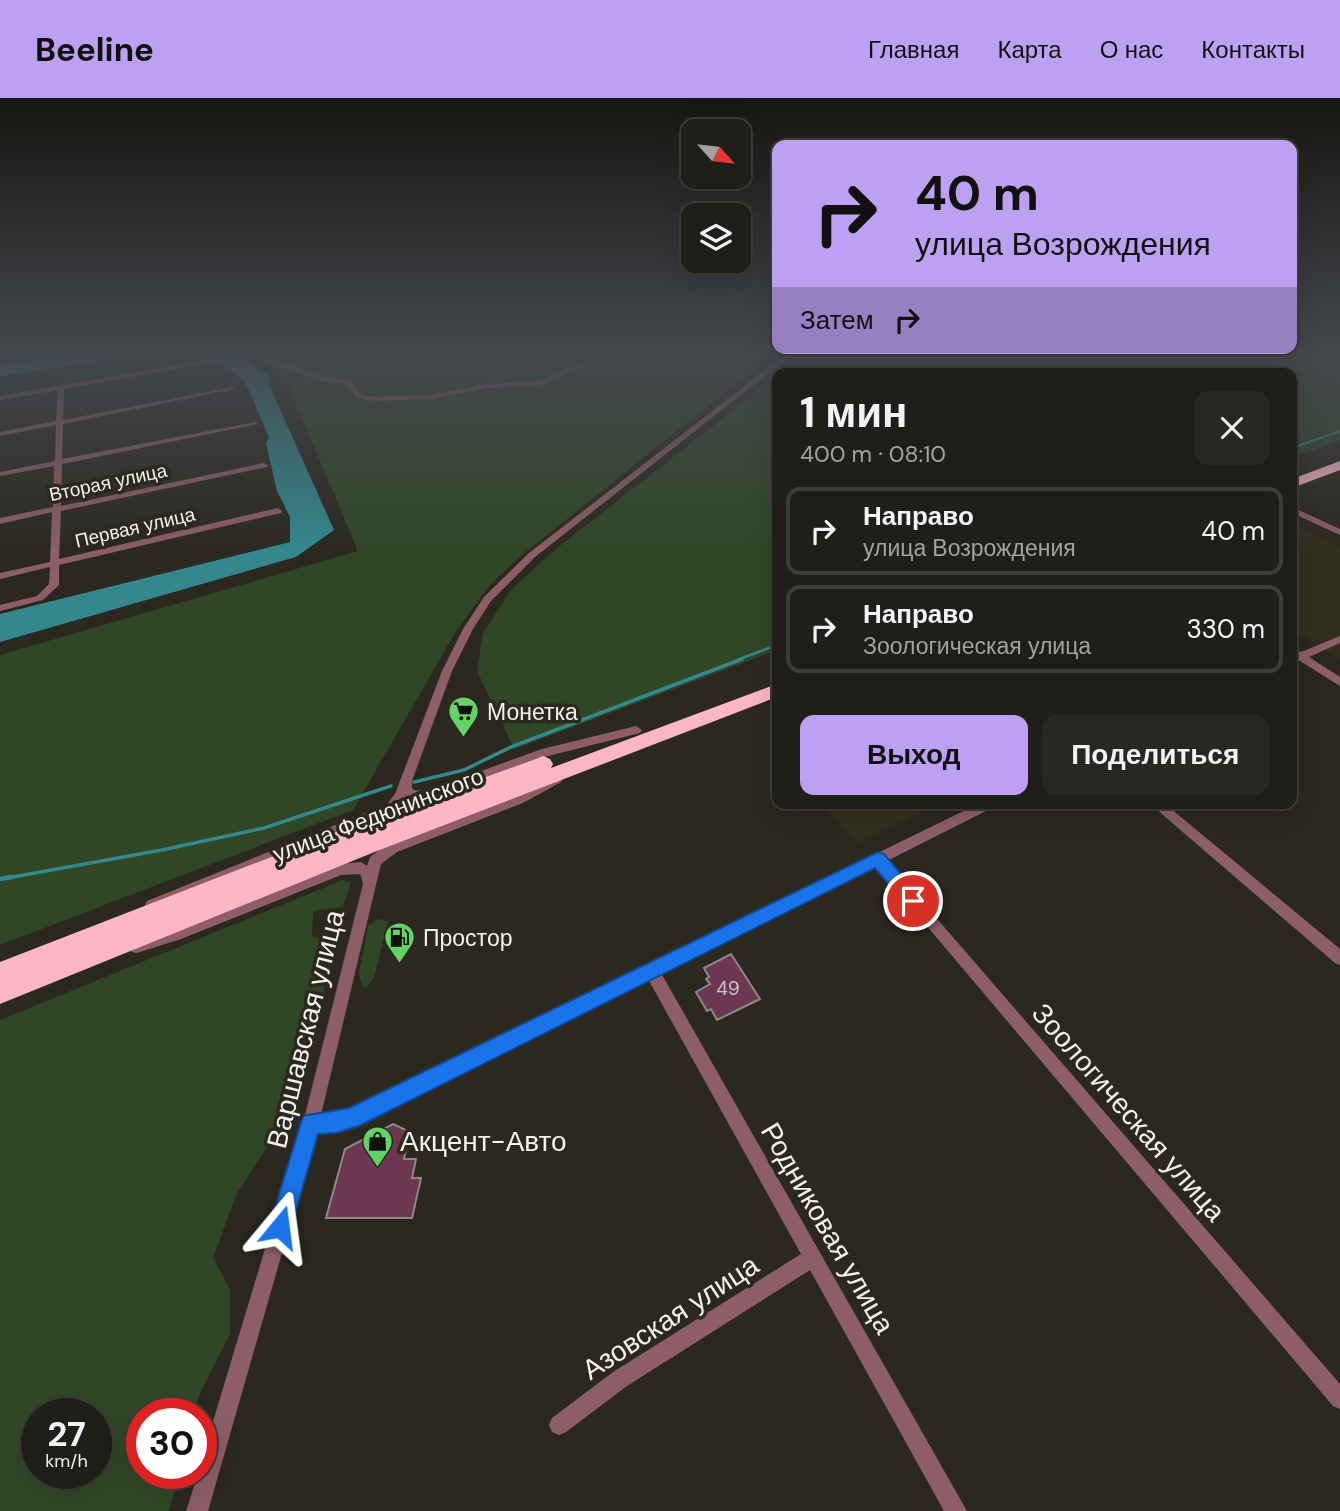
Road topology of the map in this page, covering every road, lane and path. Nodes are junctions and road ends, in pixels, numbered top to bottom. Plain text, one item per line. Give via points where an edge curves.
1 (59, 420) edge
2 (75, 420) edge
3 (705, 420) edge
4 (59, 423) junction
5 (255, 424) dead end
6 (0, 433) edge
7 (1340, 454) edge
8 (58, 463) junction
9 (264, 465) dead end
10 (1340, 465) edge
11 (0, 474) edge
12 (1297, 480) edge
13 (1297, 481) edge
14 (57, 509) junction
15 (278, 511) dead end
16 (1297, 512) edge
17 (0, 521) edge
18 (1340, 532) edge
19 (54, 563) junction
20 (0, 576) edge
21 (0, 608) edge
22 (1340, 639) edge
23 (1297, 655) edge
24 (1297, 657) edge
25 (772, 678) edge
26 (1340, 682) edge
27 (772, 692) edge
28 (636, 730) junction
29 (590, 762) junction
30 (406, 779) junction
31 (980, 809) edge
32 (1162, 809) edge
33 (878, 859) junction
34 (368, 881) junction
35 (1340, 958) edge
36 (52, 959) junction
37 (0, 966) edge
38 (652, 972) junction
39 (0, 974) edge
40 (0, 992) edge
41 (311, 1123) junction
42 (812, 1258) junction
43 (1340, 1399) edge
44 (559, 1425) dead end
45 (197, 1511) edge
46 (956, 1511) edge

1 - 4 street
2 - 4 street
3 - 30 street via 542,546 487,599 447,671
4 - 6 street
4 - 8 street
5 - 8 street
7 - 12 highway
8 - 11 street
8 - 14 street
9 - 14 street, Вторая улица
10 - 13 highway
14 - 17 street, Вторая улица
14 - 19 street
15 - 19 street, Первая улица
16 - 18 street
19 - 20 street, Первая улица
19 - 21 street via 52,590 40,598
22 - 23 street
24 - 26 street
25 - 28 highway, улица Федюнинского
27 - 29 highway, улица Федюнинского
28 - 30 street via 546,752 426,796 408,793
28 - 36 highway, улица Федюнинского via 385,822
29 - 34 street, Варшавская улица via 519,800 387,851 375,861
29 - 36 highway, улица Федюнинского
30 - 36 street via 397,802 386,811 172,895
31 - 33 street
32 - 35 street
33 - 38 street
33 - 43 street, Зоологическая улица
34 - 36 street via 361,867 340,870 176,935
34 - 41 street, Варшавская улица
36 - 37 street
36 - 39 highway, улица Федюнинского
36 - 40 highway, улица Федюнинского
38 - 41 street via 352,1118
38 - 42 street, Родниковая улица
41 - 45 street, Варшавская улица
42 - 44 street, Азовская улица via 620,1379
42 - 46 street, Родниковая улица

